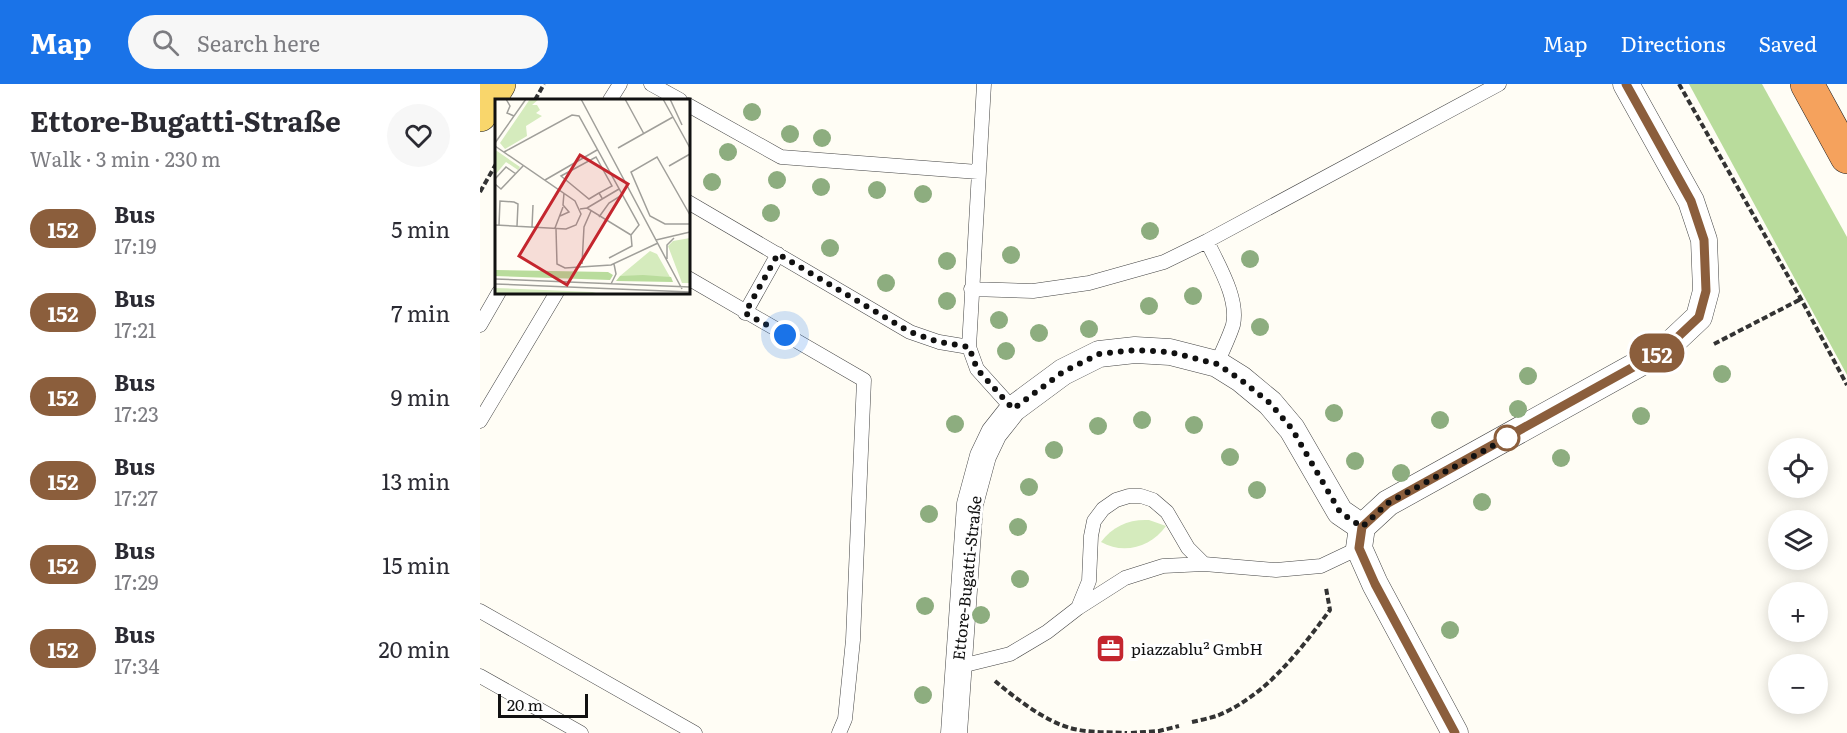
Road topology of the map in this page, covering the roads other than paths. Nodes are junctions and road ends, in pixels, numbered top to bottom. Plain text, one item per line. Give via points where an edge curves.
1 (499, 84) edge
2 (620, 84) edge
3 (651, 84) edge
4 (984, 84) edge
5 (1500, 84) edge
6 (1626, 84) edge
7 (1807, 84) edge
8 (611, 99) edge
9 (678, 99) edge
10 (690, 106) edge
11 (480, 115) edge
12 (1847, 157) edge
13 (978, 172) junction
14 (690, 203) edge
15 (1207, 241) junction
16 (778, 254) junction
17 (690, 279) edge
18 (971, 289) junction
19 (498, 294) edge
20 (556, 294) edge
21 (745, 313) junction
22 (480, 325) edge
23 (969, 347) junction
24 (1217, 364) junction
25 (1013, 409) junction
26 (480, 421) edge
27 (1360, 537) junction
28 (1204, 564) junction
29 (1078, 608) junction
30 (480, 611) edge
31 (966, 665) junction
32 (480, 676) edge
33 (581, 733) edge
34 (695, 733) edge
35 (839, 733) edge
36 (954, 733) edge
37 (1455, 733) edge

1 - 11 main road
2 - 8 lane
3 - 9 lane
4 - 13 lane
5 - 15 lane
6 - 27 street via 1691,201 1704,240 1706,291 1699,317 1664,350 1388,503
7 - 12 highway
10 - 13 lane via 781,157
13 - 18 lane
14 - 16 lane
15 - 18 lane via 1164,262 1089,283 1033,291
15 - 24 lane via 1234,308 1233,324
16 - 21 lane
16 - 23 lane via 910,332
17 - 21 lane
18 - 23 lane
19 - 22 lane
20 - 26 lane
21 - 35 lane via 864,380 853,640 845,719
23 - 25 lane via 977,369
24 - 25 street, Ettore-Bugatti-Straße via 1170,352 1099,354 1063,372
24 - 27 street, Ettore-Bugatti-Straße via 1270,403 1292,429 1340,512
25 - 31 street, Ettore-Bugatti-Straße via 982,456 970,504
27 - 28 lane via 1321,566 1276,570
27 - 37 street, Ettore-Bugatti-Straße via 1375,584
28 - 29 lane via 1163,566 1125,578
28 - 29 lane via 1188,548 1167,512 1153,500 1129,496 1116,500 1095,521 1089,581
29 - 31 lane via 1010,654
30 - 34 lane
31 - 36 street, Ettore-Bugatti-Straße
32 - 33 lane

